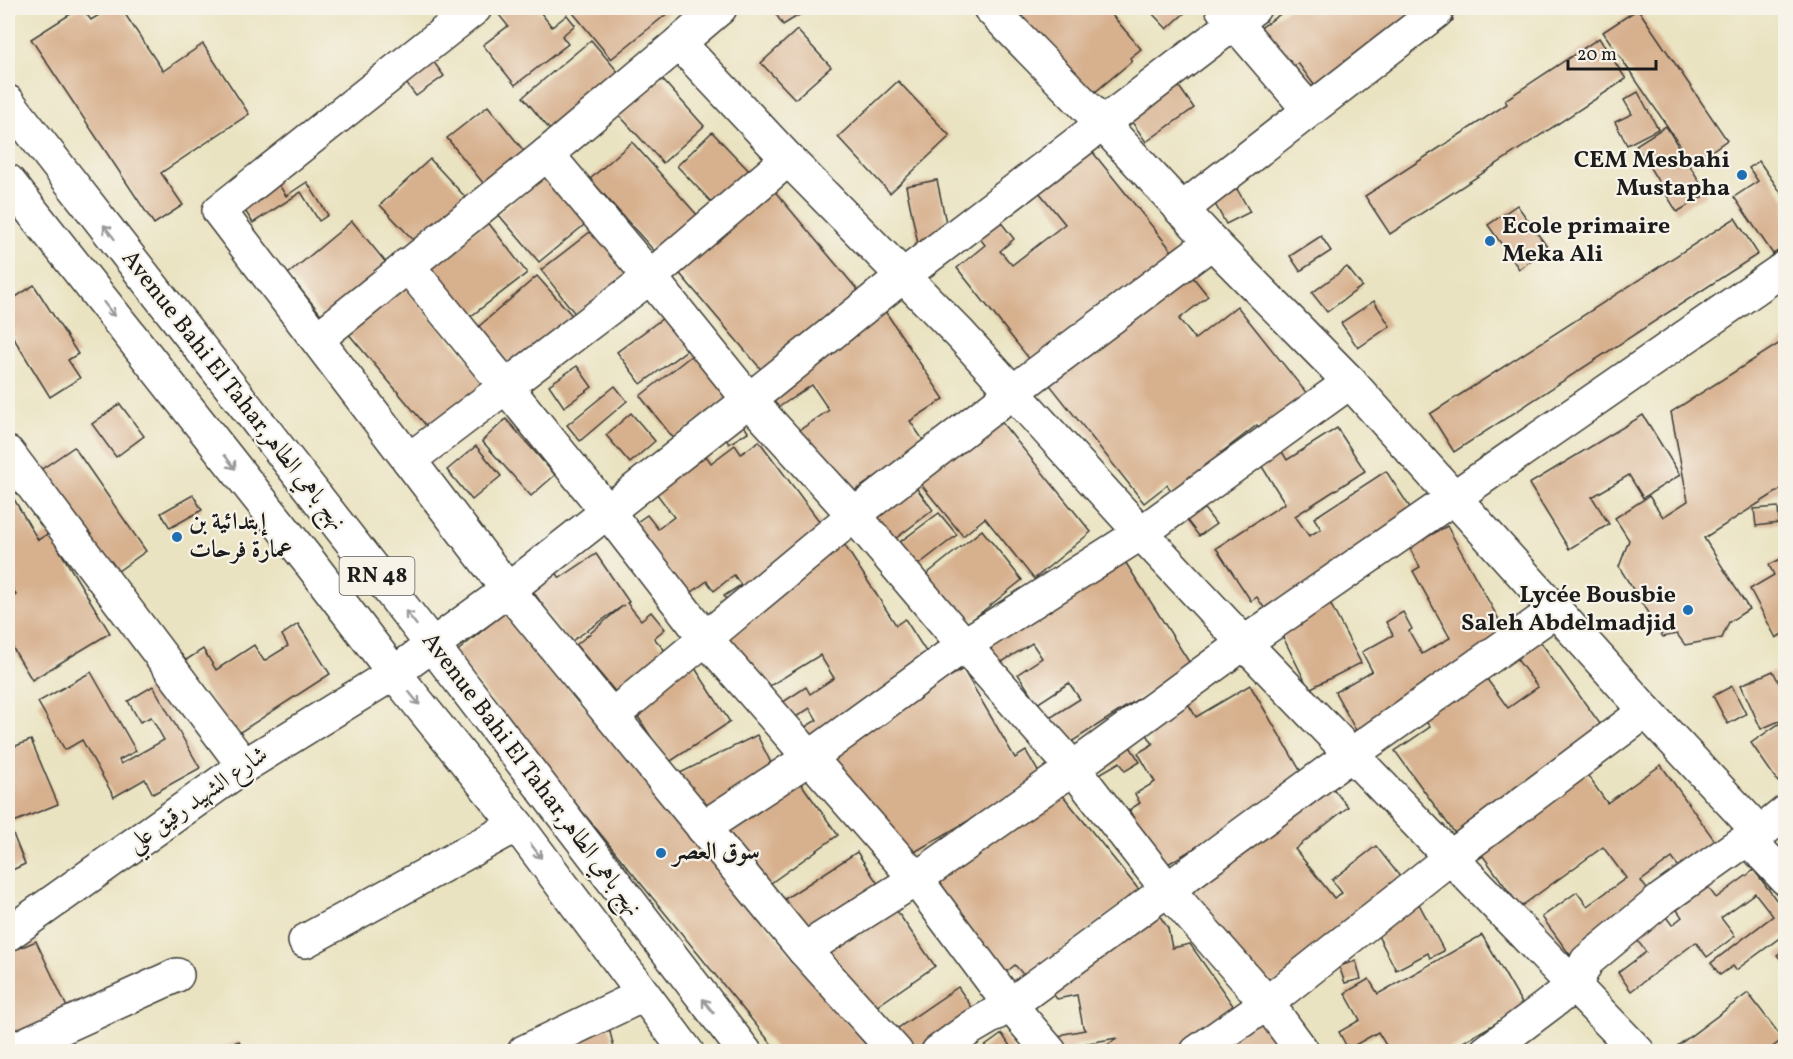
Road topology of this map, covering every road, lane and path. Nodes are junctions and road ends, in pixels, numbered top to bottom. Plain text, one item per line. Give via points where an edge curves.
1 (476, 8) edge
2 (720, 8) edge
3 (990, 8) edge
4 (1237, 12) edge
5 (1436, 12) dead end
6 (679, 43) junction
7 (8, 102) edge
8 (1308, 110) junction
9 (1102, 123) junction
10 (547, 154) junction
11 (788, 159) junction
12 (8, 181) edge
13 (1181, 210) junction
14 (1212, 242) junction
15 (407, 265) junction
16 (1785, 267) edge
17 (903, 276) junction
18 (650, 277) junction
19 (317, 339) junction
20 (1350, 382) junction
21 (506, 387) junction
22 (1014, 391) junction
23 (749, 400) junction
24 (8, 453) edge
25 (410, 460) junction
26 (1455, 496) junction
27 (607, 511) junction
28 (854, 515) junction
29 (1141, 533) junction
30 (508, 590) junction
31 (1556, 610) junction
32 (706, 639) junction
33 (1244, 643) junction
34 (964, 645) junction
35 (433, 646) junction
36 (394, 673) junction
37 (1646, 711) junction
38 (612, 716) junction
39 (1352, 754) junction
40 (809, 758) junction
41 (244, 766) junction
42 (1073, 768) junction
43 (1785, 812) edge
44 (517, 825) junction
45 (703, 828) junction
46 (1755, 836) junction
47 (1451, 857) junction
48 (916, 879) junction
49 (1785, 879) edge
50 (1167, 890) junction
51 (8, 934) edge
52 (305, 941) dead end
53 (804, 950) junction
54 (177, 975) dead end
55 (1575, 985) junction
56 (643, 995) junction
57 (1268, 1003) junction
58 (1010, 1005) junction
59 (8, 1052) edge
60 (524, 1052) edge
61 (687, 1052) edge
62 (745, 1052) edge
63 (896, 1052) edge
64 (938, 1052) edge
65 (1050, 1052) edge
66 (1197, 1052) edge
67 (1303, 1052) edge
68 (1486, 1052) edge
69 (1638, 1052) edge

1 - 19 street via 219,211
2 - 6 street
3 - 9 street
4 - 8 street
4 - 9 street, شارع الشهيد رقيق علي
5 - 8 street
6 - 10 street
6 - 11 street
35 -> 7 street, Avenue Bahi El Tahar,نهج باهي الطاهر / RN 48
8 - 13 street
9 - 13 street
9 - 17 street, شارع الشهيد رقيق علي
10 - 15 street
10 - 18 street
11 - 17 street
11 - 18 street
12 -> 36 street, Avenue Bahi El Tahar,نهج باهي الطاهر / RN 48
13 - 14 street
14 - 20 street
14 - 22 street
15 - 19 street
15 - 21 street
16 - 26 street
17 - 22 street
17 - 23 street, شارع الشهيد رقيق علي
18 - 21 street
18 - 23 street
19 - 25 street
20 - 26 street
20 - 29 street
21 - 25 street
21 - 27 street
22 - 28 street
22 - 29 street
23 - 27 street, شارع الشهيد رقيق علي
23 - 28 street
24 - 41 street
25 - 30 street
26 - 31 street
26 - 33 street
27 - 30 street, شارع الشهيد رقيق علي
27 - 32 street
28 - 32 street
28 - 34 street
29 - 33 street
29 - 34 street
30 - 35 street, شارع الشهيد رقيق علي
30 - 38 street
31 - 37 street
31 - 39 street
32 - 38 street
32 - 40 street
33 - 39 street
33 - 42 street
34 - 40 street
34 - 42 street
35 - 36 street, شارع الشهيد رقيق علي
62 -> 35 street, Avenue Bahi El Tahar,نهج باهي الطاهر / RN 48
36 - 41 street, شارع الشهيد رقيق علي
36 -> 44 street, Avenue Bahi El Tahar,نهج باهي الطاهر / RN 48
37 - 46 street
37 - 47 street
38 - 45 street
39 - 47 street
39 - 50 street
40 - 45 street
40 - 48 street
41 - 51 street, شارع الشهيد رقيق علي
42 - 48 street
42 - 50 street
43 - 46 street
44 - 52 street
44 -> 56 street, Avenue Bahi El Tahar,نهج باهي الطاهر / RN 48
45 - 53 street
46 - 49 street
46 - 55 street via 1662,898 1587,962
47 - 55 street
47 - 57 street
48 - 53 street
48 - 58 street
50 - 57 street
50 - 58 street
53 - 63 street
54 - 59 street
55 - 68 street
55 - 69 street
56 - 60 street
56 - 61 street, Avenue Bahi El Tahar,نهج باهي الطاهر / RN 48
57 - 66 street
57 - 67 street
58 - 64 street
58 - 65 street

